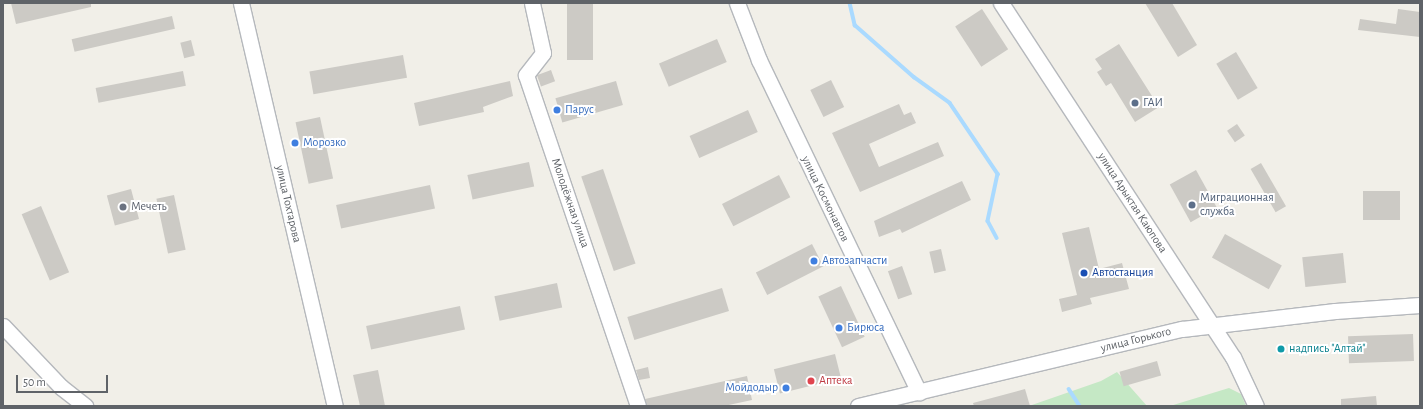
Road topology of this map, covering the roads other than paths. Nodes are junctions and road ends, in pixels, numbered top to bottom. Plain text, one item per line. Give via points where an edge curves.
1 (241, 3) edge
2 (532, 3) edge
3 (736, 3) edge
4 (1001, 3) edge
5 (1420, 305) edge
6 (1212, 324) junction
7 (3, 326) edge
8 (919, 392) junction
9 (84, 406) edge
10 (335, 406) edge
11 (638, 406) edge
12 (858, 406) edge
13 (1256, 406) edge

1 - 10 street, улица Тохтарова
2 - 11 street, Молодёжная улица via 543,53 526,75
3 - 8 street, улица Космонавтов via 759,60
4 - 6 street, улица Арыктая Каюпова
5 - 6 street, улица Горького
6 - 8 street, улица Горького
6 - 13 street, улица Арыктая Каюпова via 1233,357
7 - 9 street via 61,387
8 - 12 street, улица Горького

